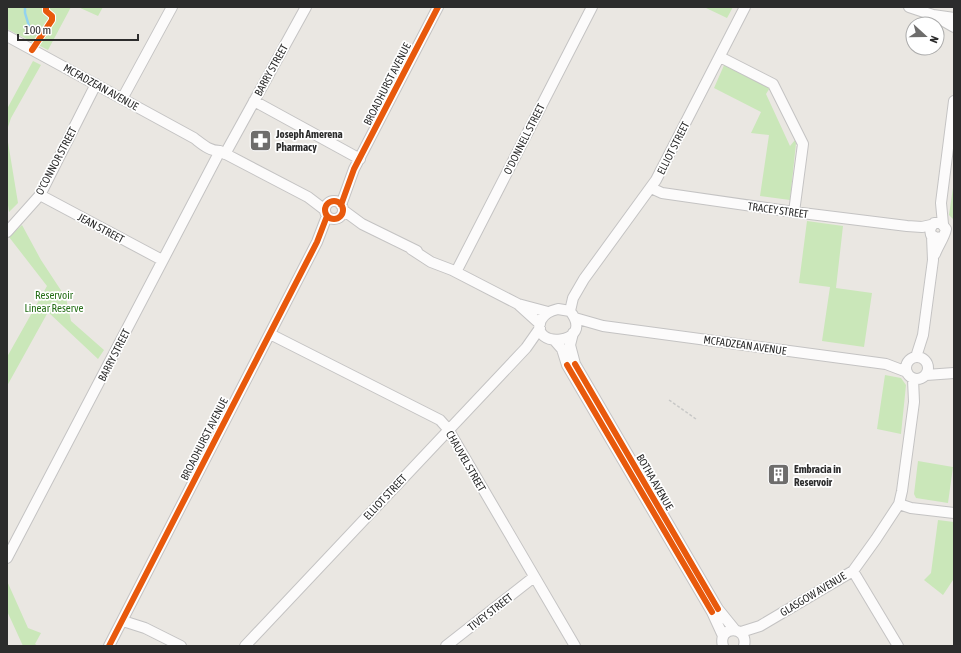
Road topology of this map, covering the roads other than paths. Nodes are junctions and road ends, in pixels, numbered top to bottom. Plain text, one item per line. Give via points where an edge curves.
1 (172, 7) edge
2 (306, 7) edge
3 (438, 7) edge
4 (592, 7) edge
5 (745, 7) edge
6 (909, 7) edge
7 (933, 15) junction
8 (954, 18) edge
9 (954, 27) edge
10 (7, 36) edge
11 (720, 57) junction
12 (96, 84) junction
13 (122, 99) junction
14 (254, 101) junction
15 (954, 101) edge
16 (222, 152) junction
17 (360, 159) junction
18 (651, 188) junction
19 (40, 195) junction
20 (334, 210) junction
21 (794, 212) junction
22 (941, 231) edge
23 (7, 232) edge
24 (162, 260) junction
25 (454, 271) junction
26 (584, 279) junction
27 (518, 304) junction
28 (553, 311) junction
29 (572, 315) junction
30 (540, 326) junction
31 (603, 326) junction
32 (574, 332) junction
33 (270, 334) junction
34 (550, 339) junction
35 (526, 348) junction
36 (919, 360) junction
37 (886, 364) junction
38 (953, 373) edge
39 (917, 376) junction
40 (599, 413) junction
41 (448, 429) junction
42 (899, 504) junction
43 (954, 513) edge
44 (682, 554) junction
45 (7, 558) edge
46 (853, 571) junction
47 (534, 577) junction
48 (125, 617) junction
49 (741, 637) edge
50 (722, 643) edge
51 (110, 646) edge
52 (181, 646) edge
53 (245, 646) edge
54 (446, 646) edge
55 (574, 646) edge
56 (898, 646) edge

1 - 13 street
2 - 14 street, BARRY STREET
3 - 17 street, BROADHURST AVENUE
4 - 25 street, O'DONNELL STREET
5 - 11 street, ELLIOT STREET
6 - 7 street
7 - 8 street
7 - 9 street
10 - 12 street, MCFADZEAN AVENUE
11 - 18 street, ELLIOT STREET
11 - 21 street via 773,84 799,137 802,144
12 - 13 street, MCFADZEAN AVENUE
12 - 19 street, O'CONNOR STREET
13 - 16 street, MCFADZEAN AVENUE via 213,151
14 - 16 street, BARRY STREET
14 - 17 street
15 - 22 street via 941,203
16 - 20 street, MCFADZEAN AVENUE
16 - 24 street, BARRY STREET
17 - 20 street, BROADHURST AVENUE
18 - 21 street, TRACEY STREET via 662,193
18 - 26 street, ELLIOT STREET
19 - 23 street, O'CONNOR STREET
19 - 24 street, JEAN STREET
20 - 25 street, MCFADZEAN AVENUE via 411,249 431,262
20 - 33 street, BROADHURST AVENUE
21 - 22 street, TRACEY STREET
22 - 36 street via 933,260
24 - 45 street, BARRY STREET
25 - 27 street, MCFADZEAN AVENUE
26 - 28 street, ELLIOT STREET
26 - 29 street, ELLIOT STREET via 573,298
27 - 28 street, MCFADZEAN AVENUE
27 - 30 street, MCFADZEAN AVENUE
28 - 29 street via 564,309
28 - 30 street via 543,317
29 - 31 street, MCFADZEAN AVENUE
29 - 32 street via 576,322
30 - 34 street via 541,332
30 - 35 street, ELLIOT STREET
31 - 32 street, MCFADZEAN AVENUE
31 - 37 street, MCFADZEAN AVENUE
32 - 34 street via 562,340
32 - 40 street, BOTHA AVENUE via 570,345 572,356
33 - 41 street, CHAUVEL STREET via 440,420
33 - 48 street, BROADHURST AVENUE
34 - 35 street, ELLIOT STREET via 537,340
34 - 40 street, BOTHA AVENUE via 562,349 567,366
35 - 41 street, ELLIOT STREET
36 - 37 street, MCFADZEAN AVENUE
36 - 38 street, MCFADZEAN AVENUE
36 - 39 street via 928,372
36 - 39 street via 906,366
37 - 39 street, MCFADZEAN AVENUE
38 - 39 street, MCFADZEAN AVENUE
39 - 42 street, GLASGOW AVENUE
40 - 44 street, BOTHA AVENUE
41 - 47 street, CHAUVEL STREET
41 - 53 street, ELLIOT STREET
42 - 43 street via 911,508
42 - 46 street, GLASGOW AVENUE
44 - 49 street, BOTHA AVENUE
44 - 50 street, BOTHA AVENUE via 712,612
46 - 49 street, GLASGOW AVENUE
46 - 56 street
47 - 54 street, TIVEY STREET
47 - 55 street, CHAUVEL STREET
48 - 51 street, BROADHURST AVENUE
48 - 52 street
49 - 50 street, GLASGOW AVENUE via 728,631

